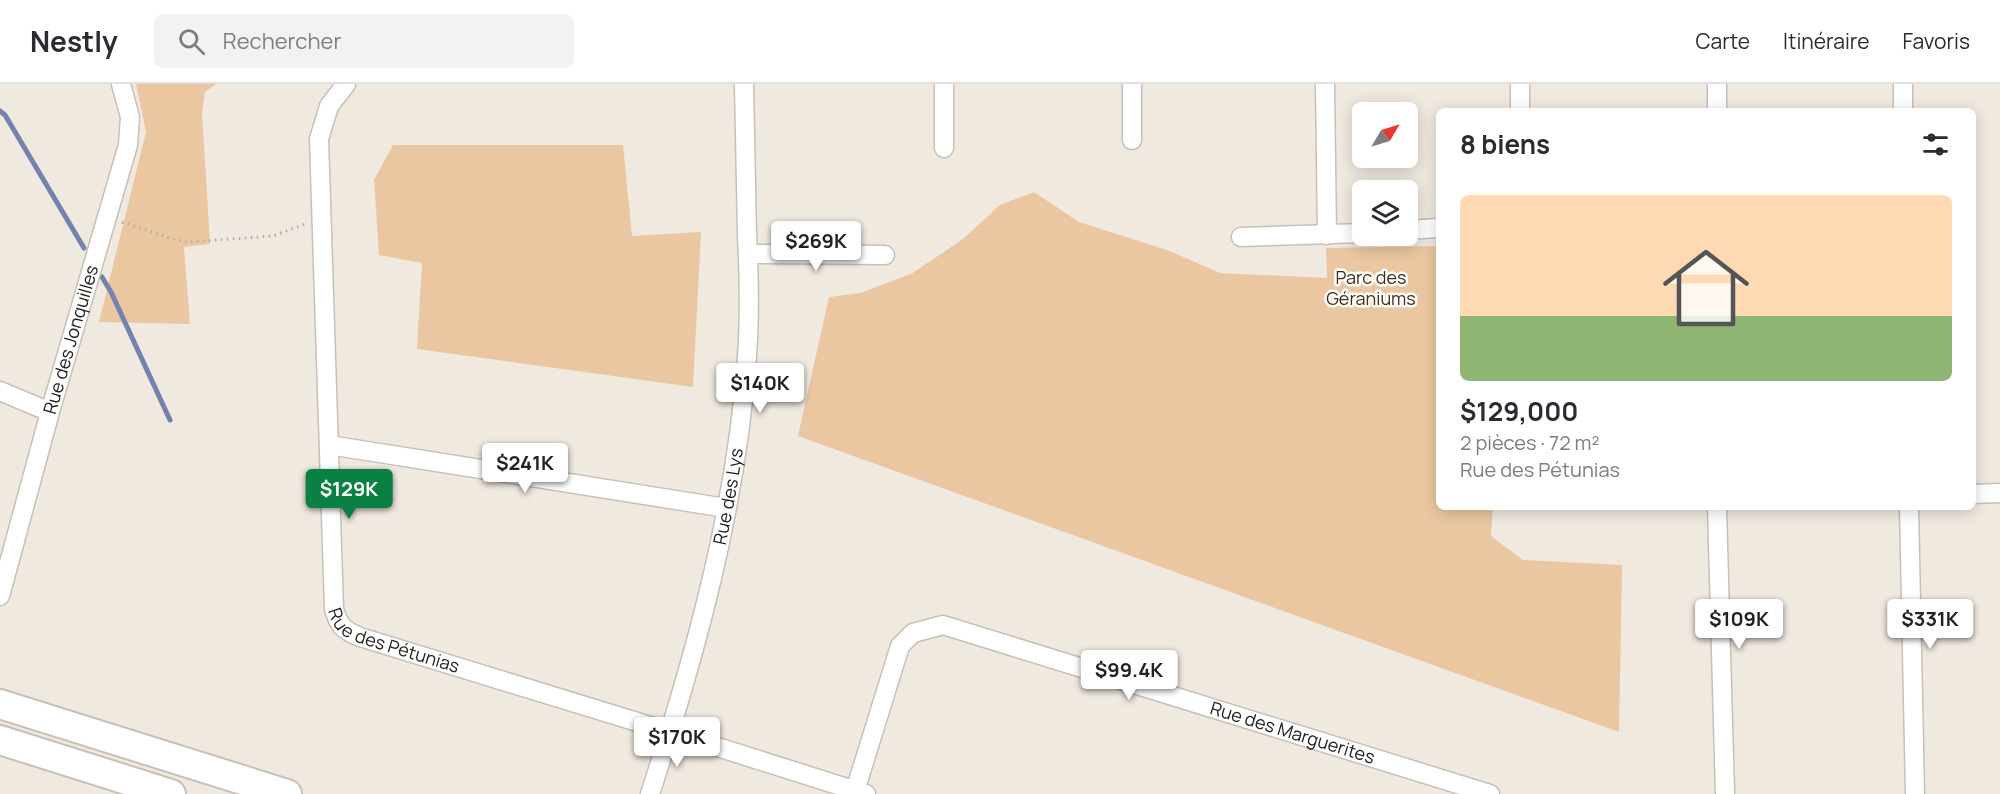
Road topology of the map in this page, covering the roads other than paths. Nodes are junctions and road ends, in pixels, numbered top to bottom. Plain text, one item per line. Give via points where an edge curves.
1 (121, 84) edge
2 (346, 84) edge
3 (744, 84) edge
4 (944, 84) edge
5 (1132, 84) edge
6 (1325, 84) edge
7 (1520, 84) edge
8 (1717, 84) edge
9 (1903, 84) edge
10 (1520, 108) edge
11 (1717, 108) edge
12 (1903, 108) edge
13 (1132, 140) dead end
14 (944, 148) dead end
15 (1436, 228) edge
16 (1418, 229) edge
17 (1352, 234) edge
18 (1327, 235) junction
19 (1241, 237) dead end
20 (748, 254) junction
21 (885, 255) dead end
22 (0, 391) edge
23 (50, 412) junction
24 (329, 445) junction
25 (1976, 494) edge
26 (2000, 494) edge
27 (726, 508) junction
28 (1717, 510) edge
29 (1909, 510) edge
30 (0, 596) edge
31 (0, 704) edge
32 (670, 732) junction
33 (0, 740) edge
34 (861, 792) edge
35 (171, 794) edge
36 (287, 794) edge
37 (650, 794) edge
38 (1490, 794) edge
39 (1725, 794) edge
40 (1915, 794) edge

1 - 23 street, Rue des Jonquilles via 130,117 128,145
2 - 24 street, Rue des Pétunias via 329,106 319,139
3 - 20 street, Rue des Lys
4 - 14 street
5 - 13 street
6 - 18 street
7 - 10 street
8 - 11 street
9 - 12 street
15 - 16 street
17 - 18 street
18 - 19 street
20 - 21 street
20 - 27 street, Rue des Lys via 747,354 741,423
22 - 23 street
23 - 30 street, Rue des Jonquilles
24 - 27 street
24 - 32 street, Rue des Pétunias via 334,609 346,631
25 - 26 street
27 - 32 street, Rue des Lys
28 - 39 street
29 - 40 street
31 - 36 main road
32 - 34 street, Rue des Pétunias
32 - 37 street, Rue des Lys
33 - 35 main road
34 - 38 street, Rue des Marguerites via 900,646 913,633 943,625

